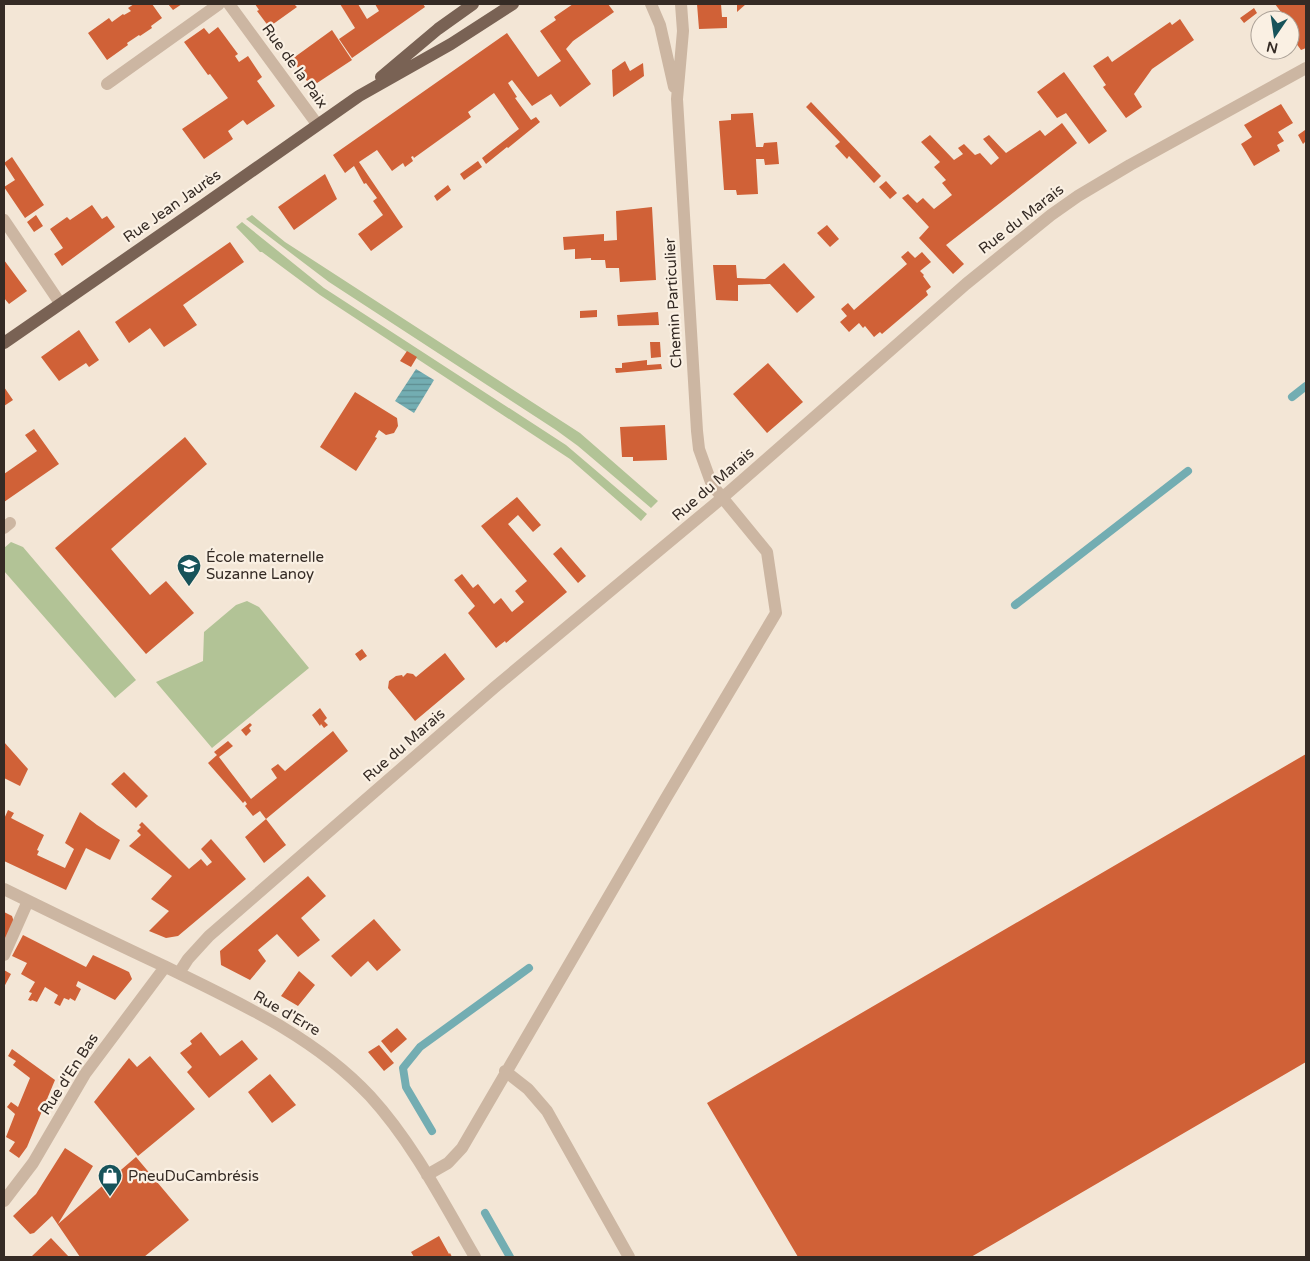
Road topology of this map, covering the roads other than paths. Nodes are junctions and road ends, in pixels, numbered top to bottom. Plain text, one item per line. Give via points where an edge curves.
1 (219, 4) edge
2 (228, 4) edge
3 (473, 4) edge
4 (514, 4) edge
5 (651, 4) edge
6 (681, 4) edge
7 (1306, 68) edge
8 (107, 84) dead end
9 (359, 96) junction
10 (677, 99) junction
11 (317, 124) junction
12 (4, 220) edge
13 (60, 303) junction
14 (4, 343) edge
15 (722, 498) junction
16 (4, 889) edge
17 (28, 901) junction
18 (4, 955) edge
19 (165, 967) junction
20 (179, 973) junction
21 (506, 1070) junction
22 (427, 1175) junction
23 (4, 1201) edge
24 (475, 1257) edge
25 (629, 1257) edge

1 - 8 street
2 - 11 street, Rue de la Paix
3 - 9 main road, Rue Jean Jaurès via 438,29
4 - 9 main road, Rue Jean Jaurès
5 - 10 street, Chemin Particulier via 660,25
6 - 10 street, Chemin Particulier via 683,32
7 - 15 street, Rue du Marais via 1122,170 1051,215 966,284
9 - 11 main road, Rue Jean Jaurès
10 - 15 street, Chemin Particulier via 699,449 712,485
11 - 13 main road, Rue Jean Jaurès
12 - 13 street
13 - 14 main road, Rue Jean Jaurès
15 - 20 street, Rue du Marais via 345,816 209,936
15 - 21 street, Chemin Particulier via 767,552 776,614
16 - 17 street, Rue d'Erre
17 - 18 street
17 - 19 street, Rue d'Erre
19 - 20 street, Rue d'Erre
19 - 23 street, Rue d'En Bas via 85,1074 33,1164
20 - 22 street, Rue d'Erre via 276,1022 339,1066 376,1104
21 - 22 street, Chemin Particulier via 455,1157
21 - 25 street via 548,1111
22 - 24 street, Rue d'Erre

